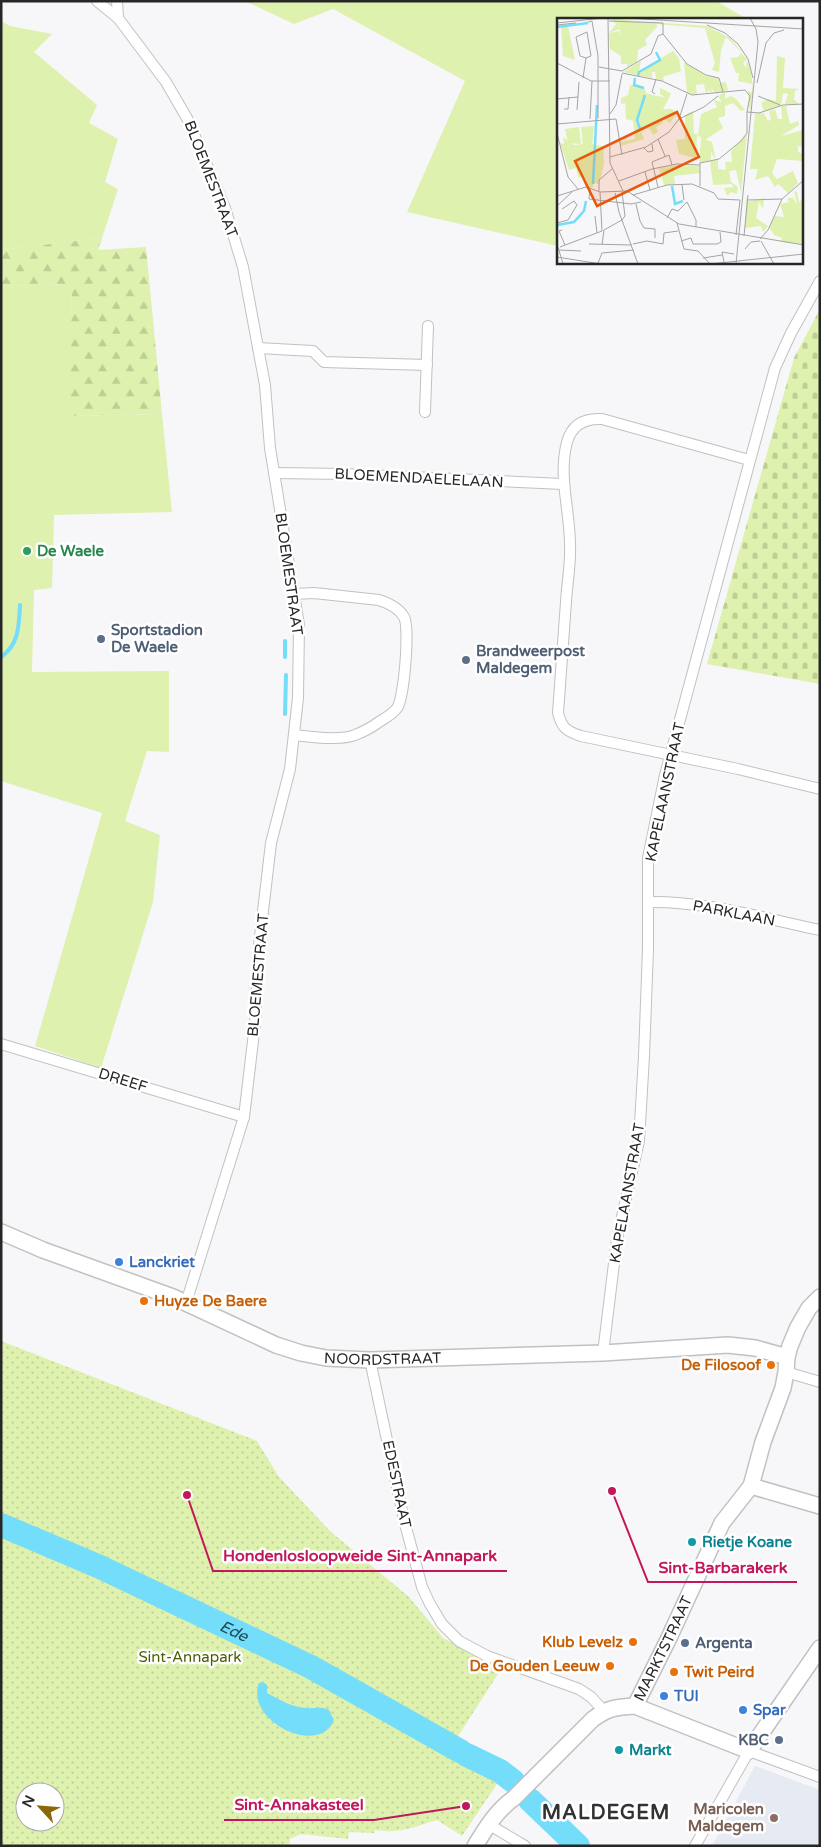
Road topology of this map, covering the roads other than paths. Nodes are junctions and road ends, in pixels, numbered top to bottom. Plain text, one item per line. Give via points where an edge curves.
1 (97, 1) edge
2 (117, 1) edge
3 (118, 18) junction
4 (820, 280) edge
5 (428, 326) dead end
6 (258, 348) junction
7 (427, 365) junction
8 (425, 412) dead end
9 (749, 460) junction
10 (274, 472) junction
11 (563, 484) junction
12 (294, 594) junction
13 (294, 735) junction
14 (671, 755) junction
15 (820, 789) edge
16 (648, 902) junction
17 (820, 930) edge
18 (1, 1044) edge
19 (244, 1117) junction
20 (1, 1232) edge
21 (820, 1297) edge
22 (186, 1303) junction
23 (603, 1353) junction
24 (370, 1360) junction
25 (787, 1364) junction
26 (820, 1382) edge
27 (751, 1486) junction
28 (820, 1506) edge
29 (820, 1648) edge
30 (635, 1706) junction
31 (604, 1711) junction
32 (749, 1751) junction
33 (820, 1777) edge
34 (488, 1824) junction
35 (475, 1846) edge
36 (525, 1846) edge
37 (695, 1846) edge

1 - 3 street, BLOEMESTRAAT
2 - 3 street
3 - 6 street, BLOEMESTRAAT via 166,82 208,164 243,267
4 - 9 street, KAPELAANSTRAAT via 774,368
5 - 7 street
6 - 7 street via 313,351 324,362
6 - 10 street, BLOEMESTRAAT
7 - 8 street
9 - 11 street via 590,418 580,422 567,441
9 - 14 street, KAPELAANSTRAAT
10 - 11 street, BLOEMENDAELELAAN
10 - 12 street, BLOEMESTRAAT
11 - 14 street via 570,544 558,713 562,725 581,736
12 - 13 street, BLOEMESTRAAT via 299,625
12 - 13 street via 314,593 389,603 404,617 407,630 399,707 353,736 319,738
13 - 19 street, BLOEMESTRAAT via 290,769 271,843
14 - 15 street
14 - 16 street, KAPELAANSTRAAT via 648,858
16 - 17 street, PARKLAAN via 712,907
16 - 23 street, KAPELAANSTRAAT via 639,1141 617,1239
18 - 19 street, DREEF
19 - 22 street, BLOEMESTRAAT
20 - 22 street, NOORDSTRAAT
21 - 25 street, MARKTSTRAAT via 798,1327
22 - 24 street, NOORDSTRAAT via 290,1350 326,1358
23 - 24 street, NOORDSTRAAT
23 - 25 street, NOORDSTRAAT via 728,1345 755,1348
24 - 31 street, EDESTRAAT via 404,1520 422,1587 442,1624 459,1641 487,1656 579,1689
25 - 26 street
25 - 27 street, MARKTSTRAAT via 778,1405 763,1442
27 - 28 street
27 - 30 street, MARKTSTRAAT via 722,1523
29 - 32 street
30 - 31 street, MARKTSTRAAT
30 - 32 street
31 - 34 street
32 - 33 street
32 - 37 street
34 - 35 street
34 - 36 street

